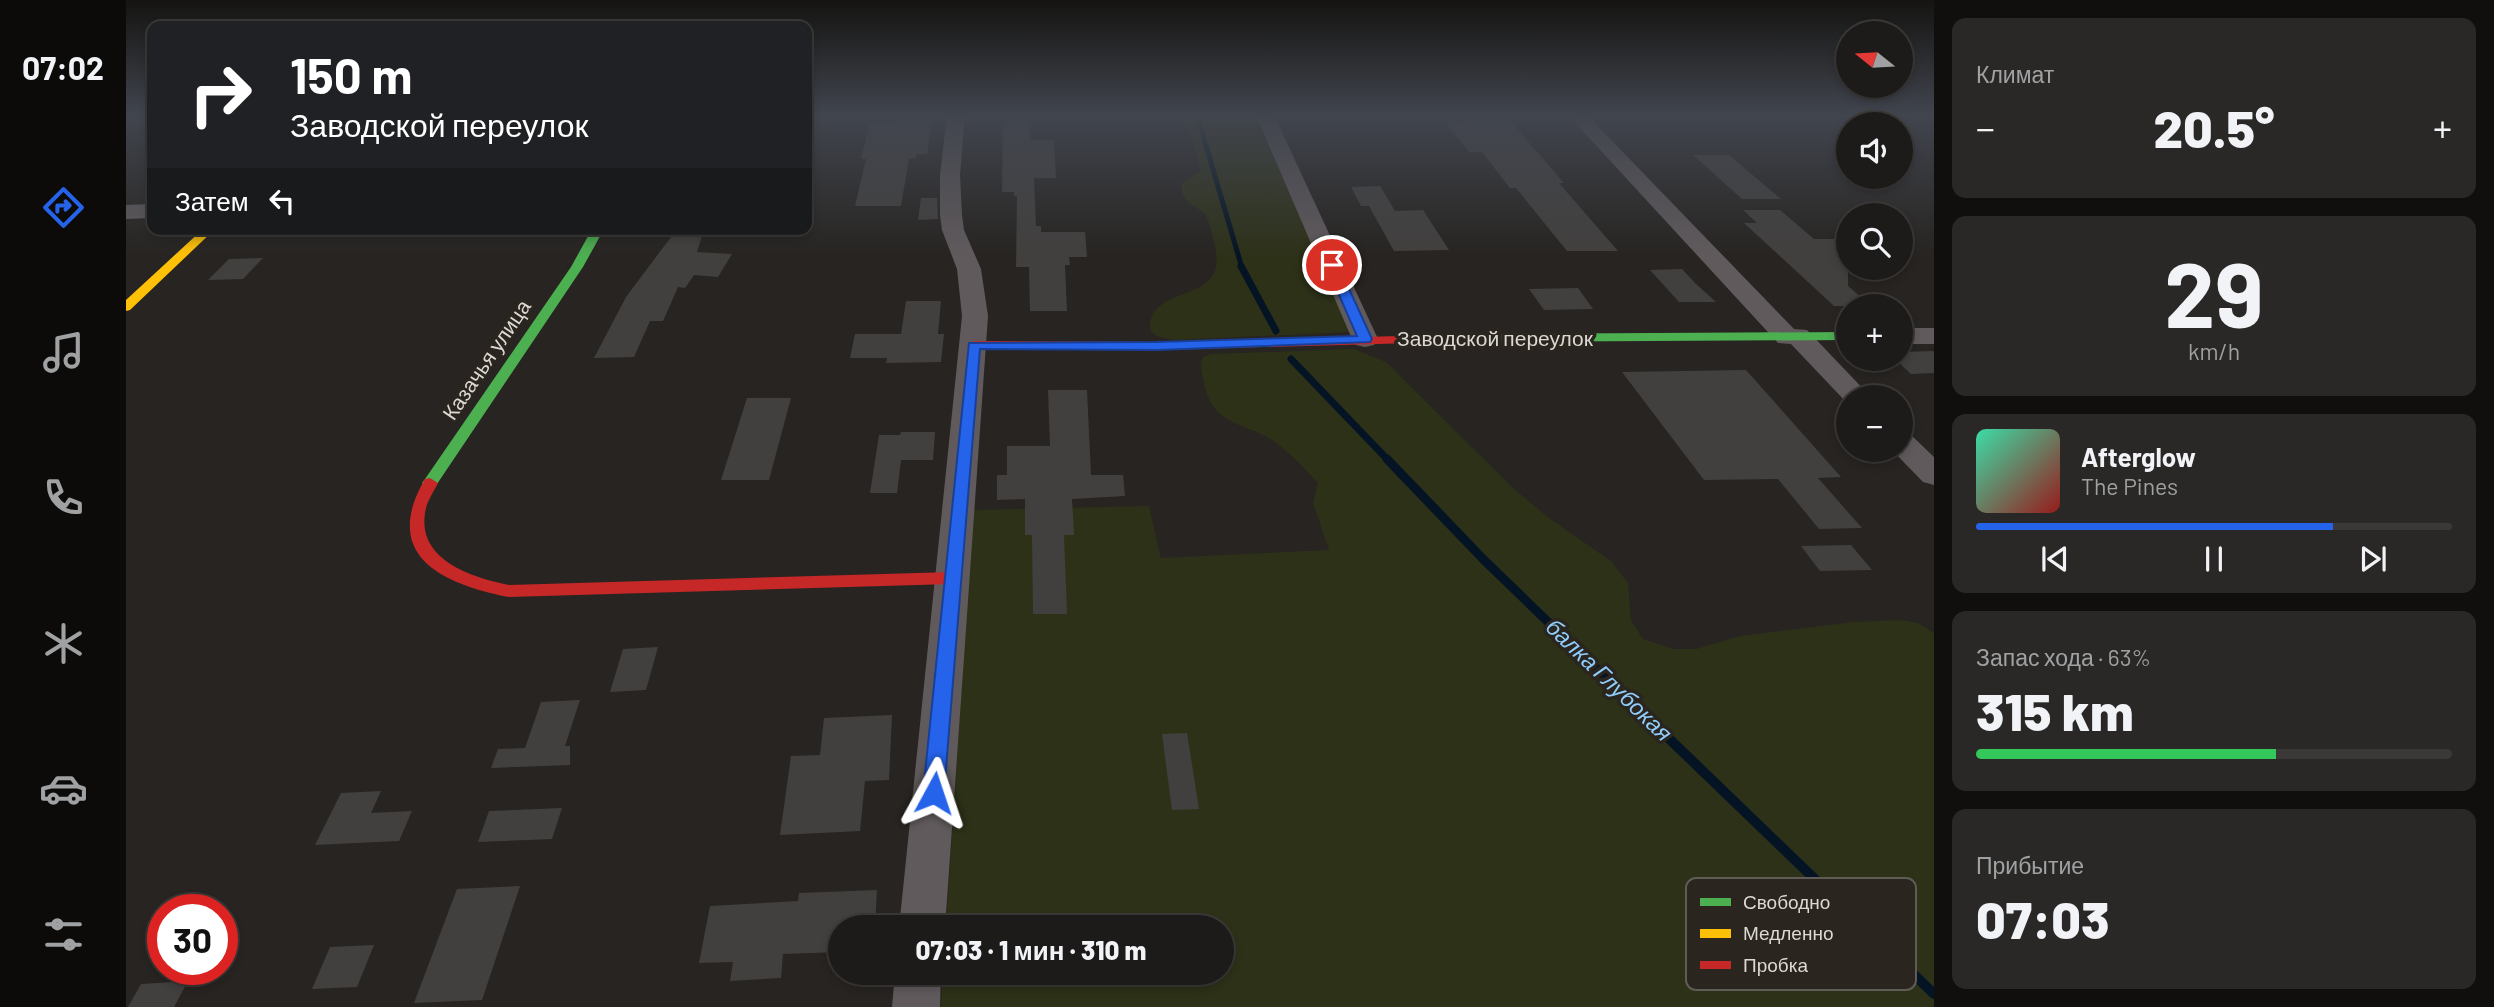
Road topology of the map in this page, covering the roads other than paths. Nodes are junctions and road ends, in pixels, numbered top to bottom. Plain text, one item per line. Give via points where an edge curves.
1 (951, 162) edge
2 (1286, 162) edge
3 (1623, 162) edge
4 (147, 211) edge
5 (126, 212) edge
6 (204, 235) edge
7 (595, 235) edge
8 (126, 307) edge
9 (1836, 336) edge
10 (1913, 336) edge
11 (1934, 336) edge
12 (1792, 337) junction
13 (1365, 339) junction
14 (974, 345) junction
15 (1844, 385) edge
16 (1913, 454) edge
17 (1934, 475) edge
18 (952, 578) junction
19 (923, 915) edge
20 (917, 985) edge
21 (916, 1007) edge

1 - 14 street via 951,215 973,288
2 - 13 street
3 - 12 street
4 - 5 street
6 - 8 street
7 - 18 street, Казачья улица via 425,491 416,517 419,547 444,572 490,589
9 - 12 street, Заводской переулок
10 - 11 street
12 - 13 street, Заводской переулок
12 - 15 street
13 - 14 street, Заводской переулок via 1157,346
14 - 18 street
16 - 17 street
18 - 19 street
20 - 21 street

